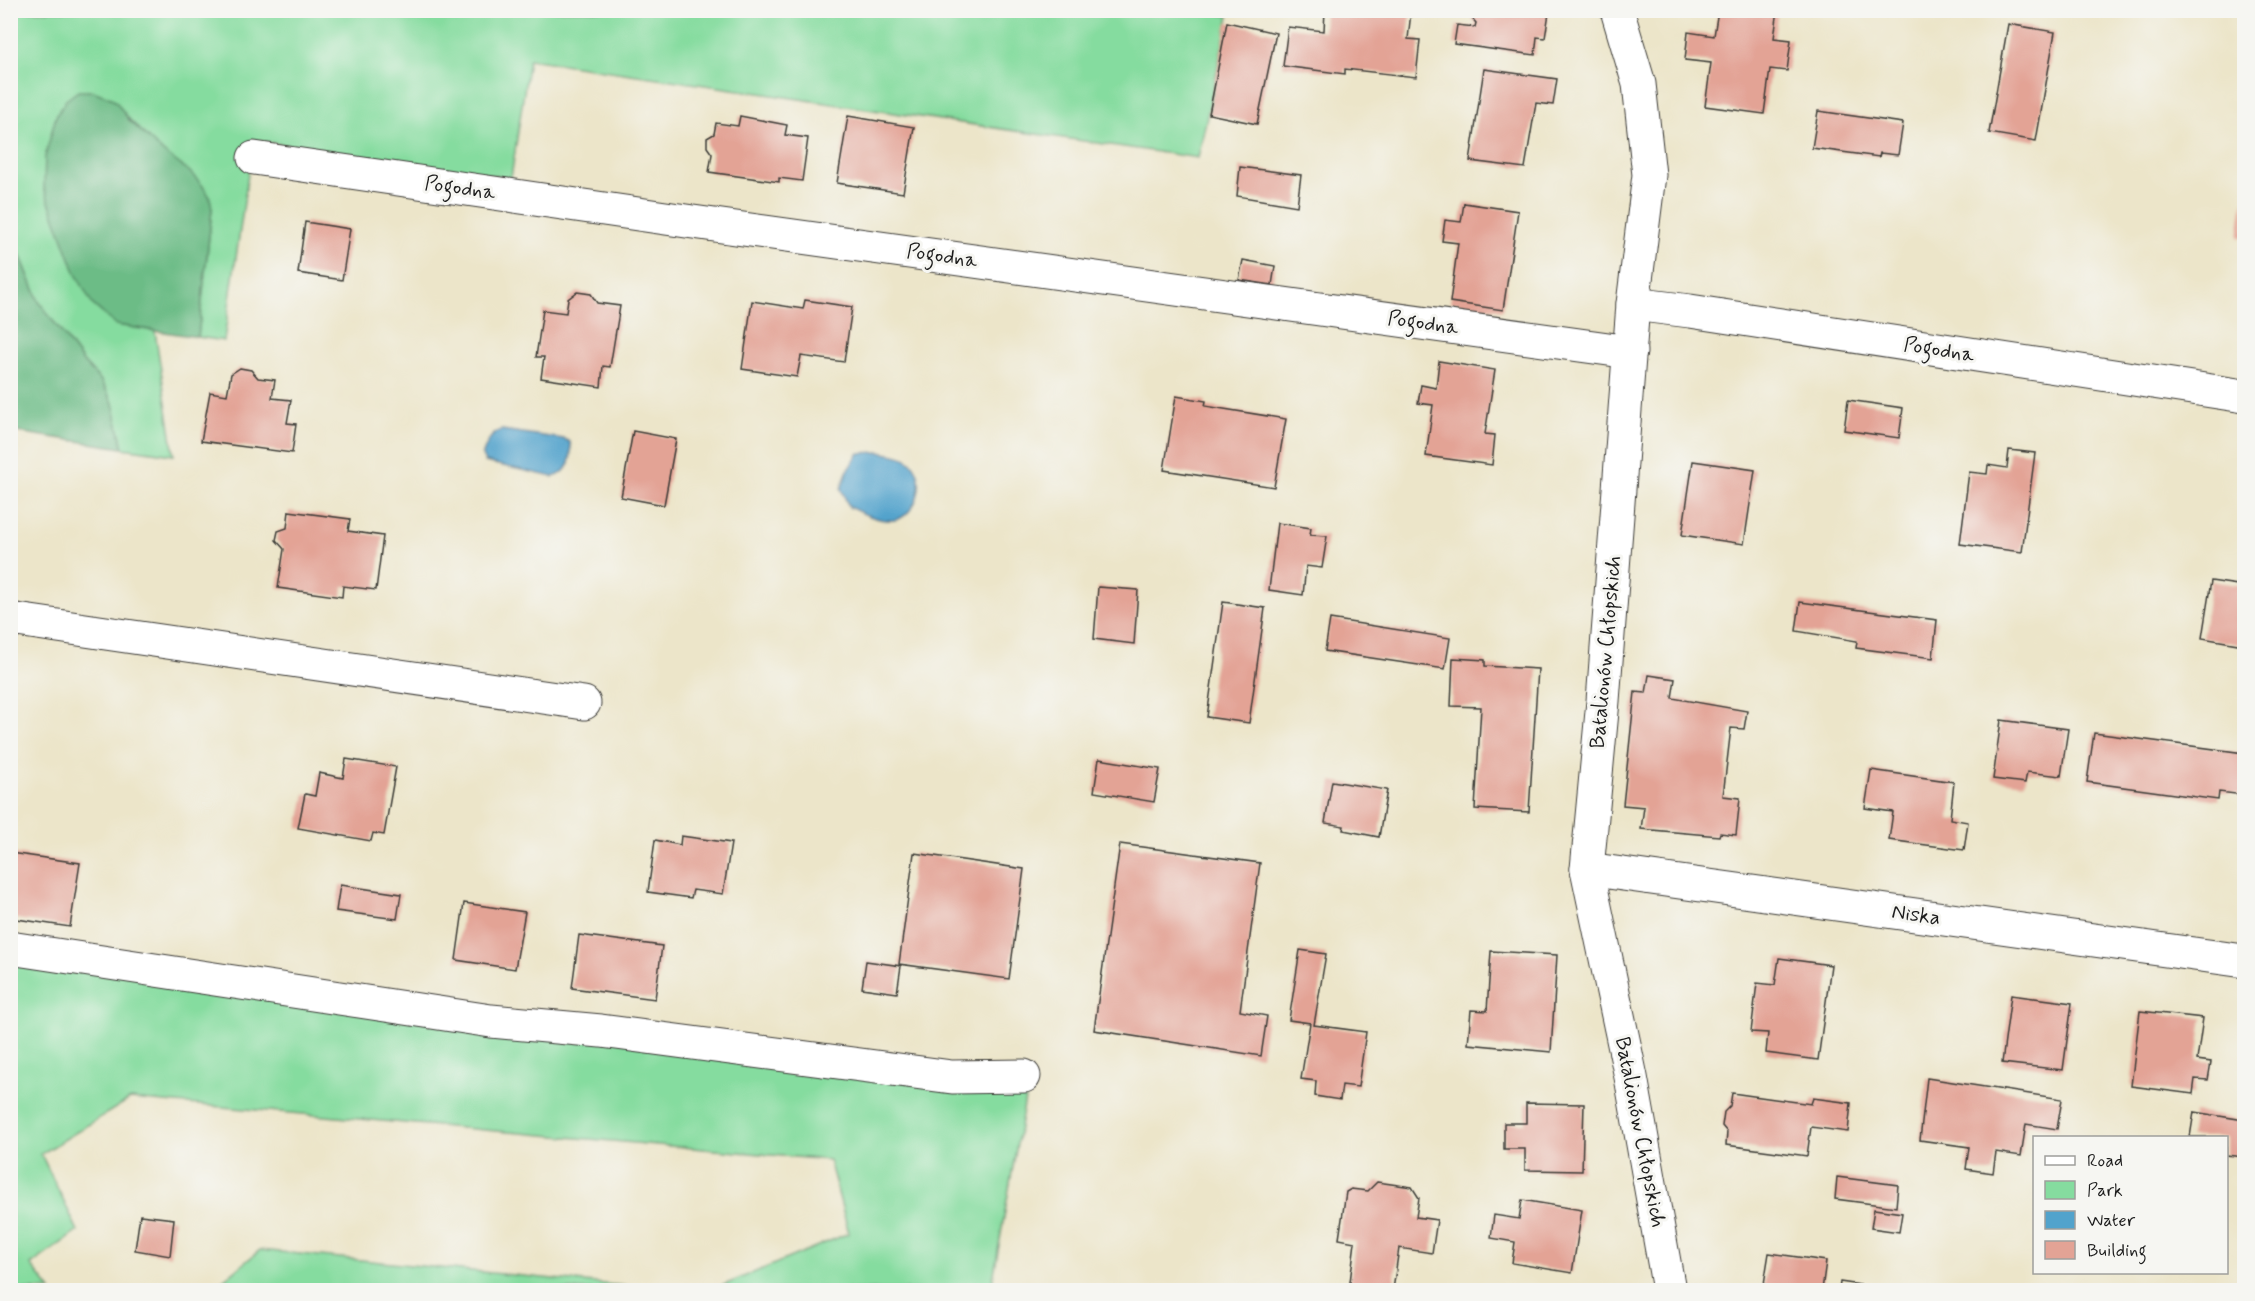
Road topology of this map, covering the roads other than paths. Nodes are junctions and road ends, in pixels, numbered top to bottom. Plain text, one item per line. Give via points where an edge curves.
1 (1617, 10) edge
2 (254, 158) dead end
3 (1633, 304) junction
4 (1630, 352) junction
5 (2244, 396) edge
6 (10, 619) edge
7 (584, 704) dead end
8 (1587, 869) junction
9 (10, 948) edge
10 (2244, 961) edge
11 (1024, 1076) dead end
12 (1669, 1290) edge

1 - 3 street, Batalionów Chłopskich via 1639,84 1649,175
2 - 4 street, Pogodna
3 - 4 street, Batalionów Chłopskich
3 - 5 street, Pogodna
4 - 8 street, Batalionów Chłopskich via 1604,701
6 - 7 street
8 - 10 street, Niska
8 - 12 street, Batalionów Chłopskich via 1631,1077
9 - 11 street via 491,1021 601,1031 952,1077

